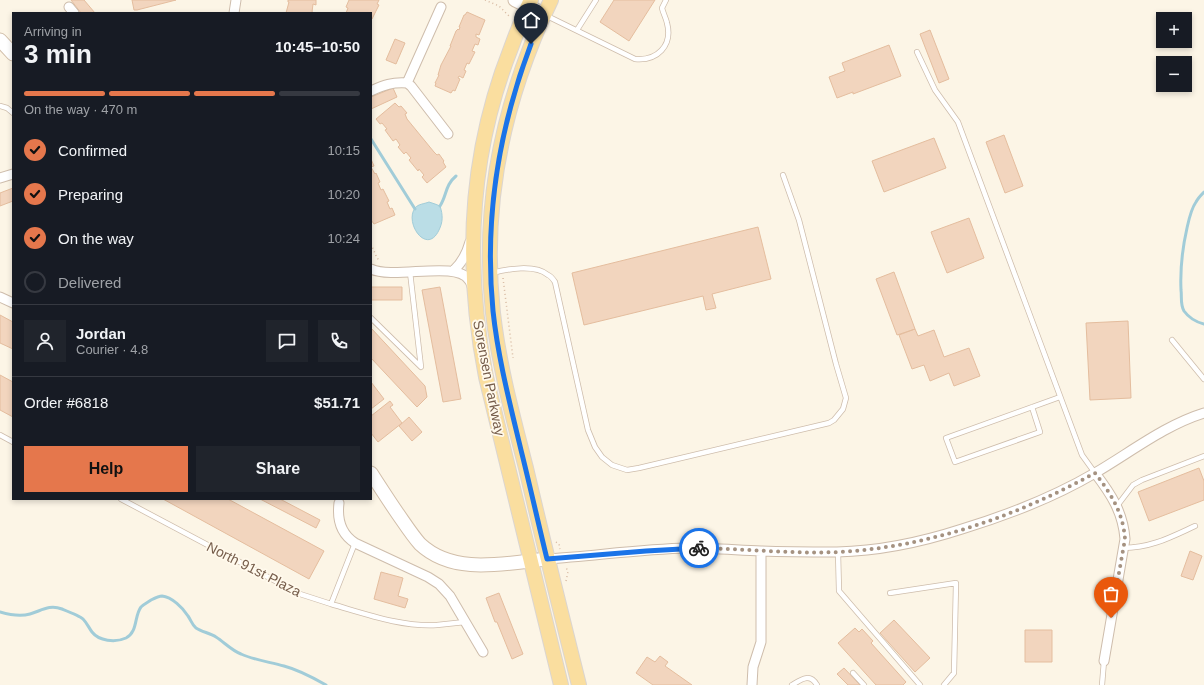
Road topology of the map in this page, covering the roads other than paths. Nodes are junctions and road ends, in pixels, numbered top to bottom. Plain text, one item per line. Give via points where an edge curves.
1 (236, 0) edge
2 (514, 0) edge
3 (551, 0) edge
4 (596, 0) edge
5 (666, 0) edge
6 (529, 3) edge
7 (441, 7) dead end
8 (234, 12) edge
9 (544, 14) junction
10 (577, 30) junction
11 (0, 40) edge
12 (917, 52) dead end
13 (12, 53) edge
14 (407, 83) junction
15 (372, 91) edge
16 (0, 106) edge
17 (12, 112) edge
18 (448, 134) dead end
19 (12, 174) edge
20 (783, 175) dead end
21 (0, 178) edge
22 (473, 232) junction
23 (372, 270) edge
24 (453, 271) junction
25 (410, 272) junction
26 (491, 273) junction
27 (474, 294) junction
28 (0, 297) edge
29 (12, 303) edge
30 (372, 319) edge
31 (1172, 340) dead end
32 (1204, 379) edge
33 (1060, 396) junction
34 (1032, 407) junction
35 (1204, 413) edge
36 (0, 435) edge
37 (12, 441) edge
38 (1204, 456) edge
39 (1095, 473) junction
40 (372, 476) edge
41 (123, 500) edge
42 (338, 500) edge
43 (1117, 506) junction
44 (1195, 526) dead end
45 (355, 543) junction
46 (1124, 548) junction
47 (761, 551) junction
48 (838, 552) junction
49 (547, 559) junction
50 (531, 560) junction
51 (890, 593) dead end
52 (331, 604) junction
53 (465, 622) junction
54 (483, 652) dead end
55 (1104, 660) joint
56 (853, 673) dead end
57 (561, 685) edge
58 (579, 685) edge
59 (752, 685) edge
60 (792, 685) edge
61 (817, 685) edge
62 (864, 685) edge
63 (920, 685) edge
64 (944, 685) edge
65 (1102, 685) edge

1 - 8 street
2 - 6 street
3 - 9 main road, Sorensen Parkway
4 - 10 lane
5 - 10 lane via 662,8 668,24 668,37 664,48 655,56 635,60
6 - 9 street
6 - 22 main road, Sorensen Parkway via 494,94 477,182
7 - 14 street
9 - 10 lane
9 - 26 main road, Sorensen Parkway via 512,101 498,161 492,207
11 - 13 street
12 - 33 lane via 935,90 958,122
14 - 15 street via 390,83
14 - 18 street
16 - 17 lane
19 - 21 street
20 - 26 lane via 799,220 846,398 840,414 828,423 639,468 626,470 612,465 595,447 588,430 555,282 548,274 524,268
22 - 24 street via 465,256
22 - 27 main road, Sorensen Parkway
23 - 25 street via 383,273
24 - 25 street
24 - 27 street via 470,280
25 - 30 lane via 421,367
26 - 49 main road, Sorensen Parkway via 493,312 504,380
27 - 50 main road, Sorensen Parkway via 486,376
28 - 29 street
31 - 32 lane
33 - 34 lane
33 - 39 lane via 1082,455
34 - 34 lane via 946,438 955,462 1040,432
35 - 39 street via 1175,425
36 - 37 lane
38 - 43 lane via 1133,485
39 - 43 street
39 - 48 street via 1028,506 962,530 905,544
40 - 50 street via 412,533 433,554 466,564
41 - 52 lane, North 91st Plaza via 300,594
42 - 45 street via 340,525 345,535
43 - 46 street via 1124,527
44 - 46 lane via 1161,542
45 - 52 lane
45 - 53 street via 439,584 450,596
46 - 55 street
47 - 48 street
47 - 49 street via 687,548
47 - 59 street via 761,642 753,667
48 - 63 lane via 839,591
49 - 50 street
49 - 58 main road, Sorensen Parkway
50 - 57 main road, Sorensen Parkway
51 - 64 lane via 956,583 954,674
52 - 53 lane, North 91st Plaza via 386,620 414,624
53 - 54 street
55 - 65 lane
56 - 62 lane
60 - 61 lane via 803,678 814,680

